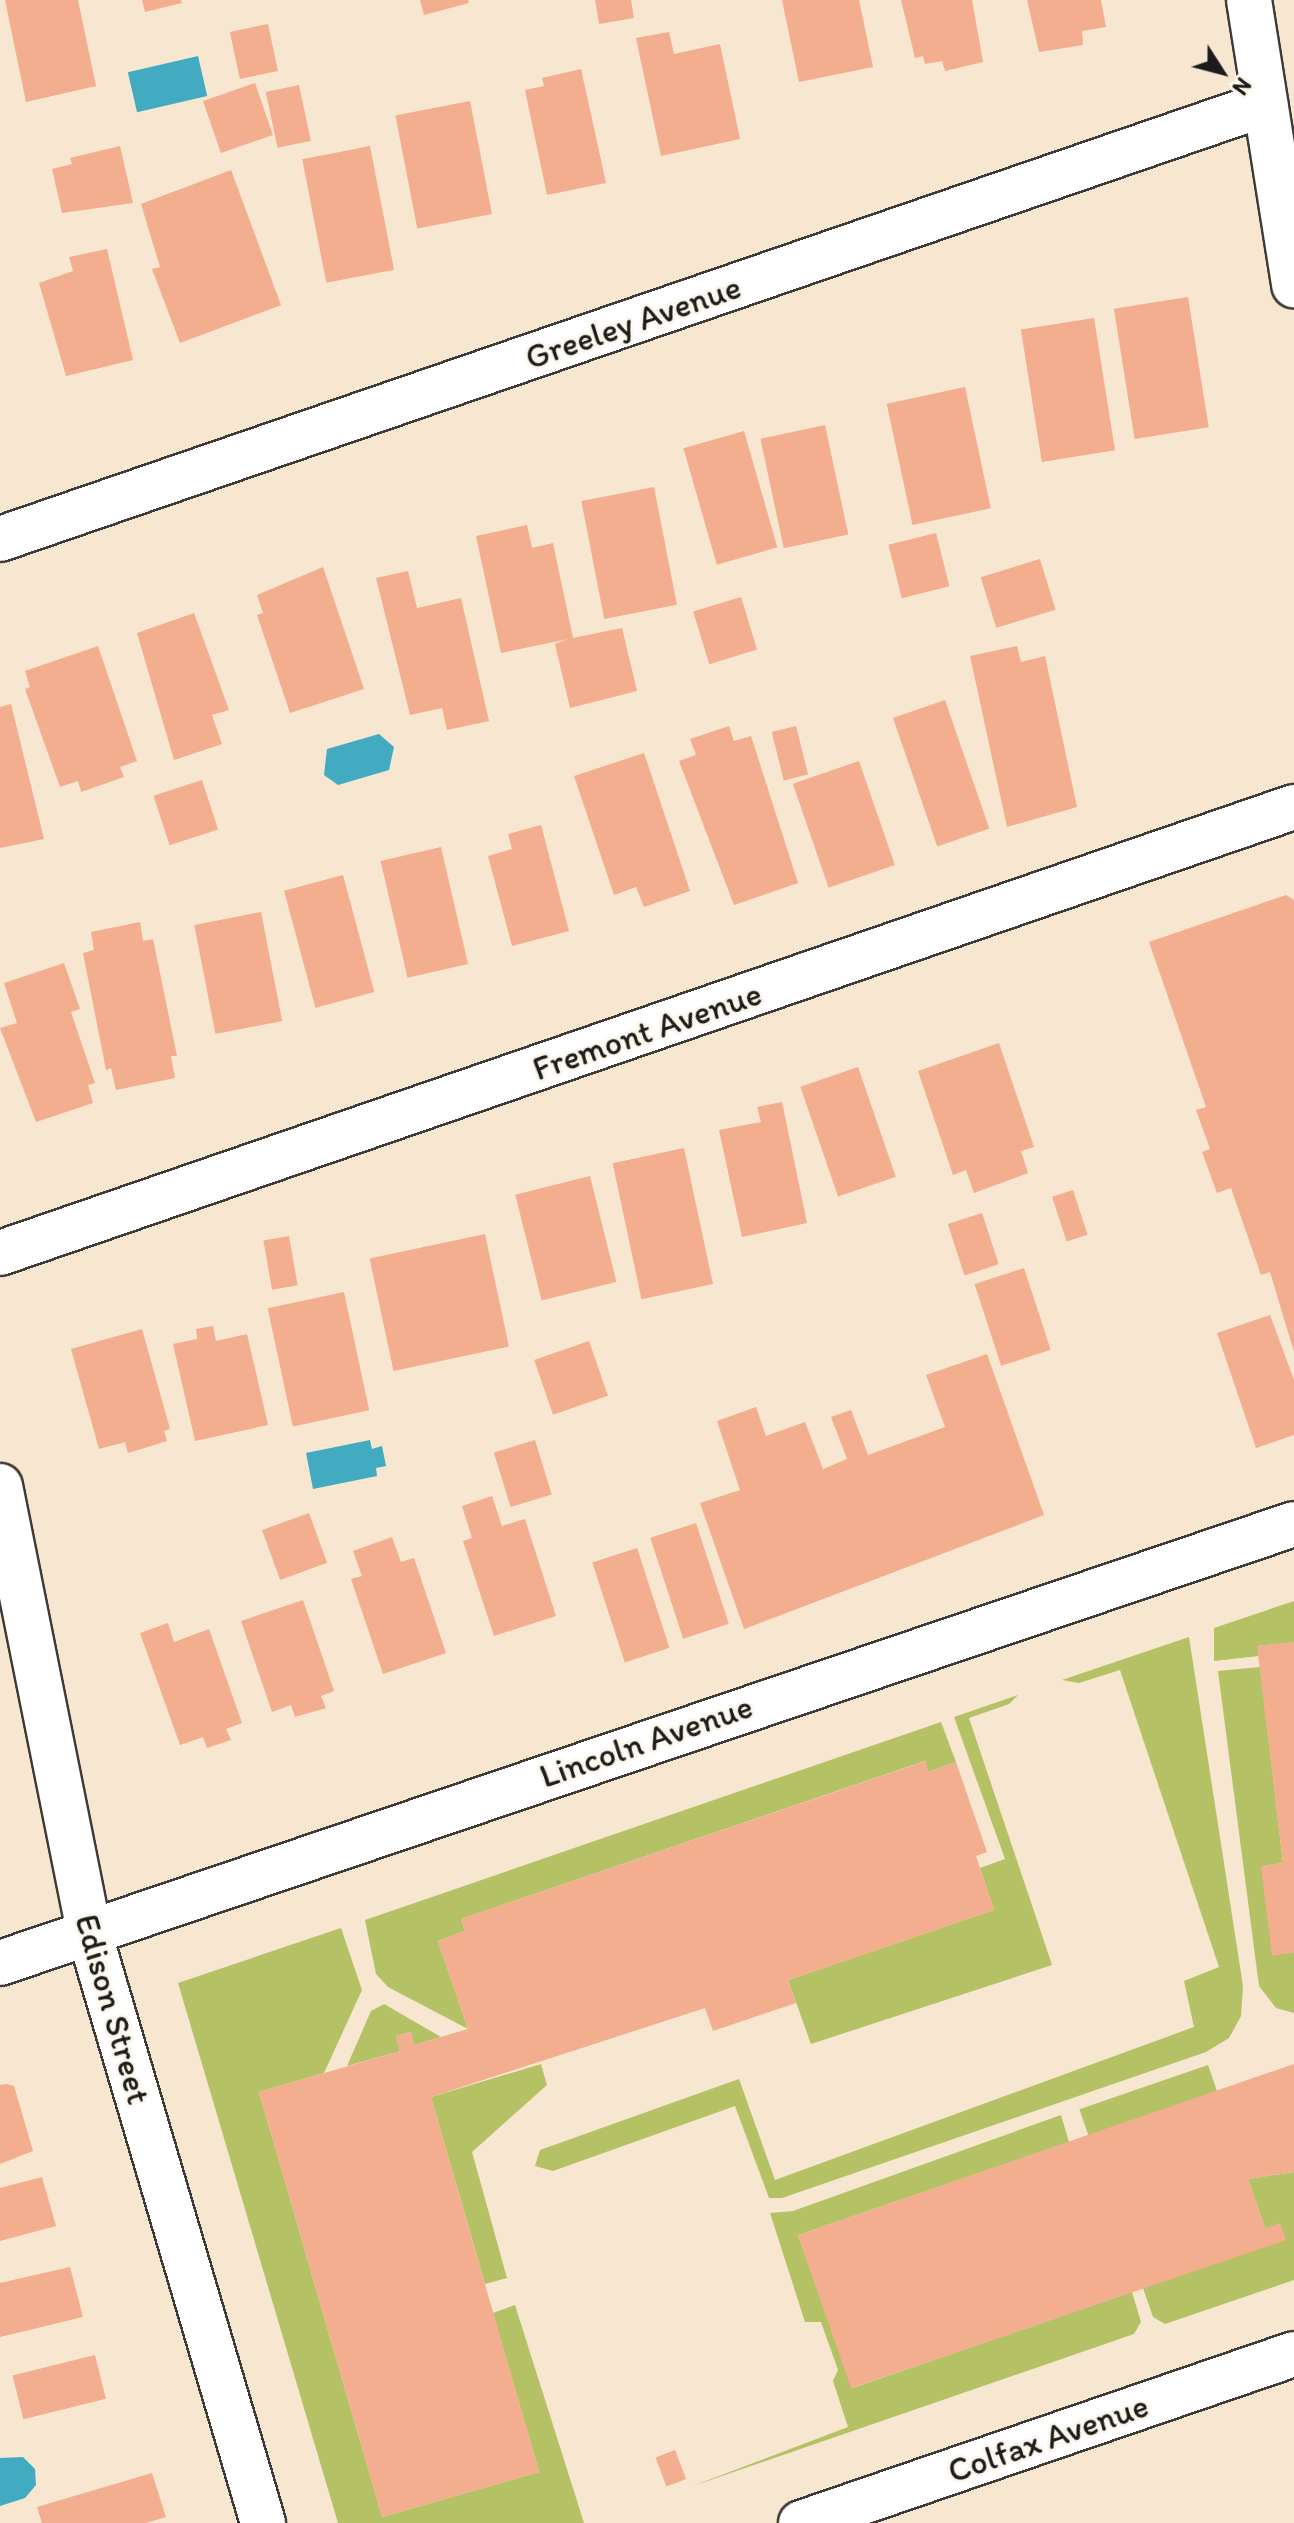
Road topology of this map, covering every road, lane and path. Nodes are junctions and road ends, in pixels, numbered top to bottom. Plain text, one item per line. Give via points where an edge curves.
1 (1249, 0) edge
2 (1265, 104) junction
3 (1294, 285) edge
4 (0, 539) edge
5 (1294, 807) edge
6 (0, 1253) edge
7 (0, 1486) edge
8 (1294, 1524) edge
9 (89, 1932) junction
10 (0, 1963) edge
11 (1294, 2354) edge
12 (263, 2523) edge
13 (801, 2523) edge

1 - 2 street
2 - 3 street
2 - 4 street, Greeley Avenue
5 - 6 street, Fremont Avenue
7 - 9 street, Edison Street
8 - 9 street, Lincoln Avenue
9 - 10 street, Lincoln Avenue
9 - 12 street, Edison Street
11 - 13 street, Colfax Avenue

